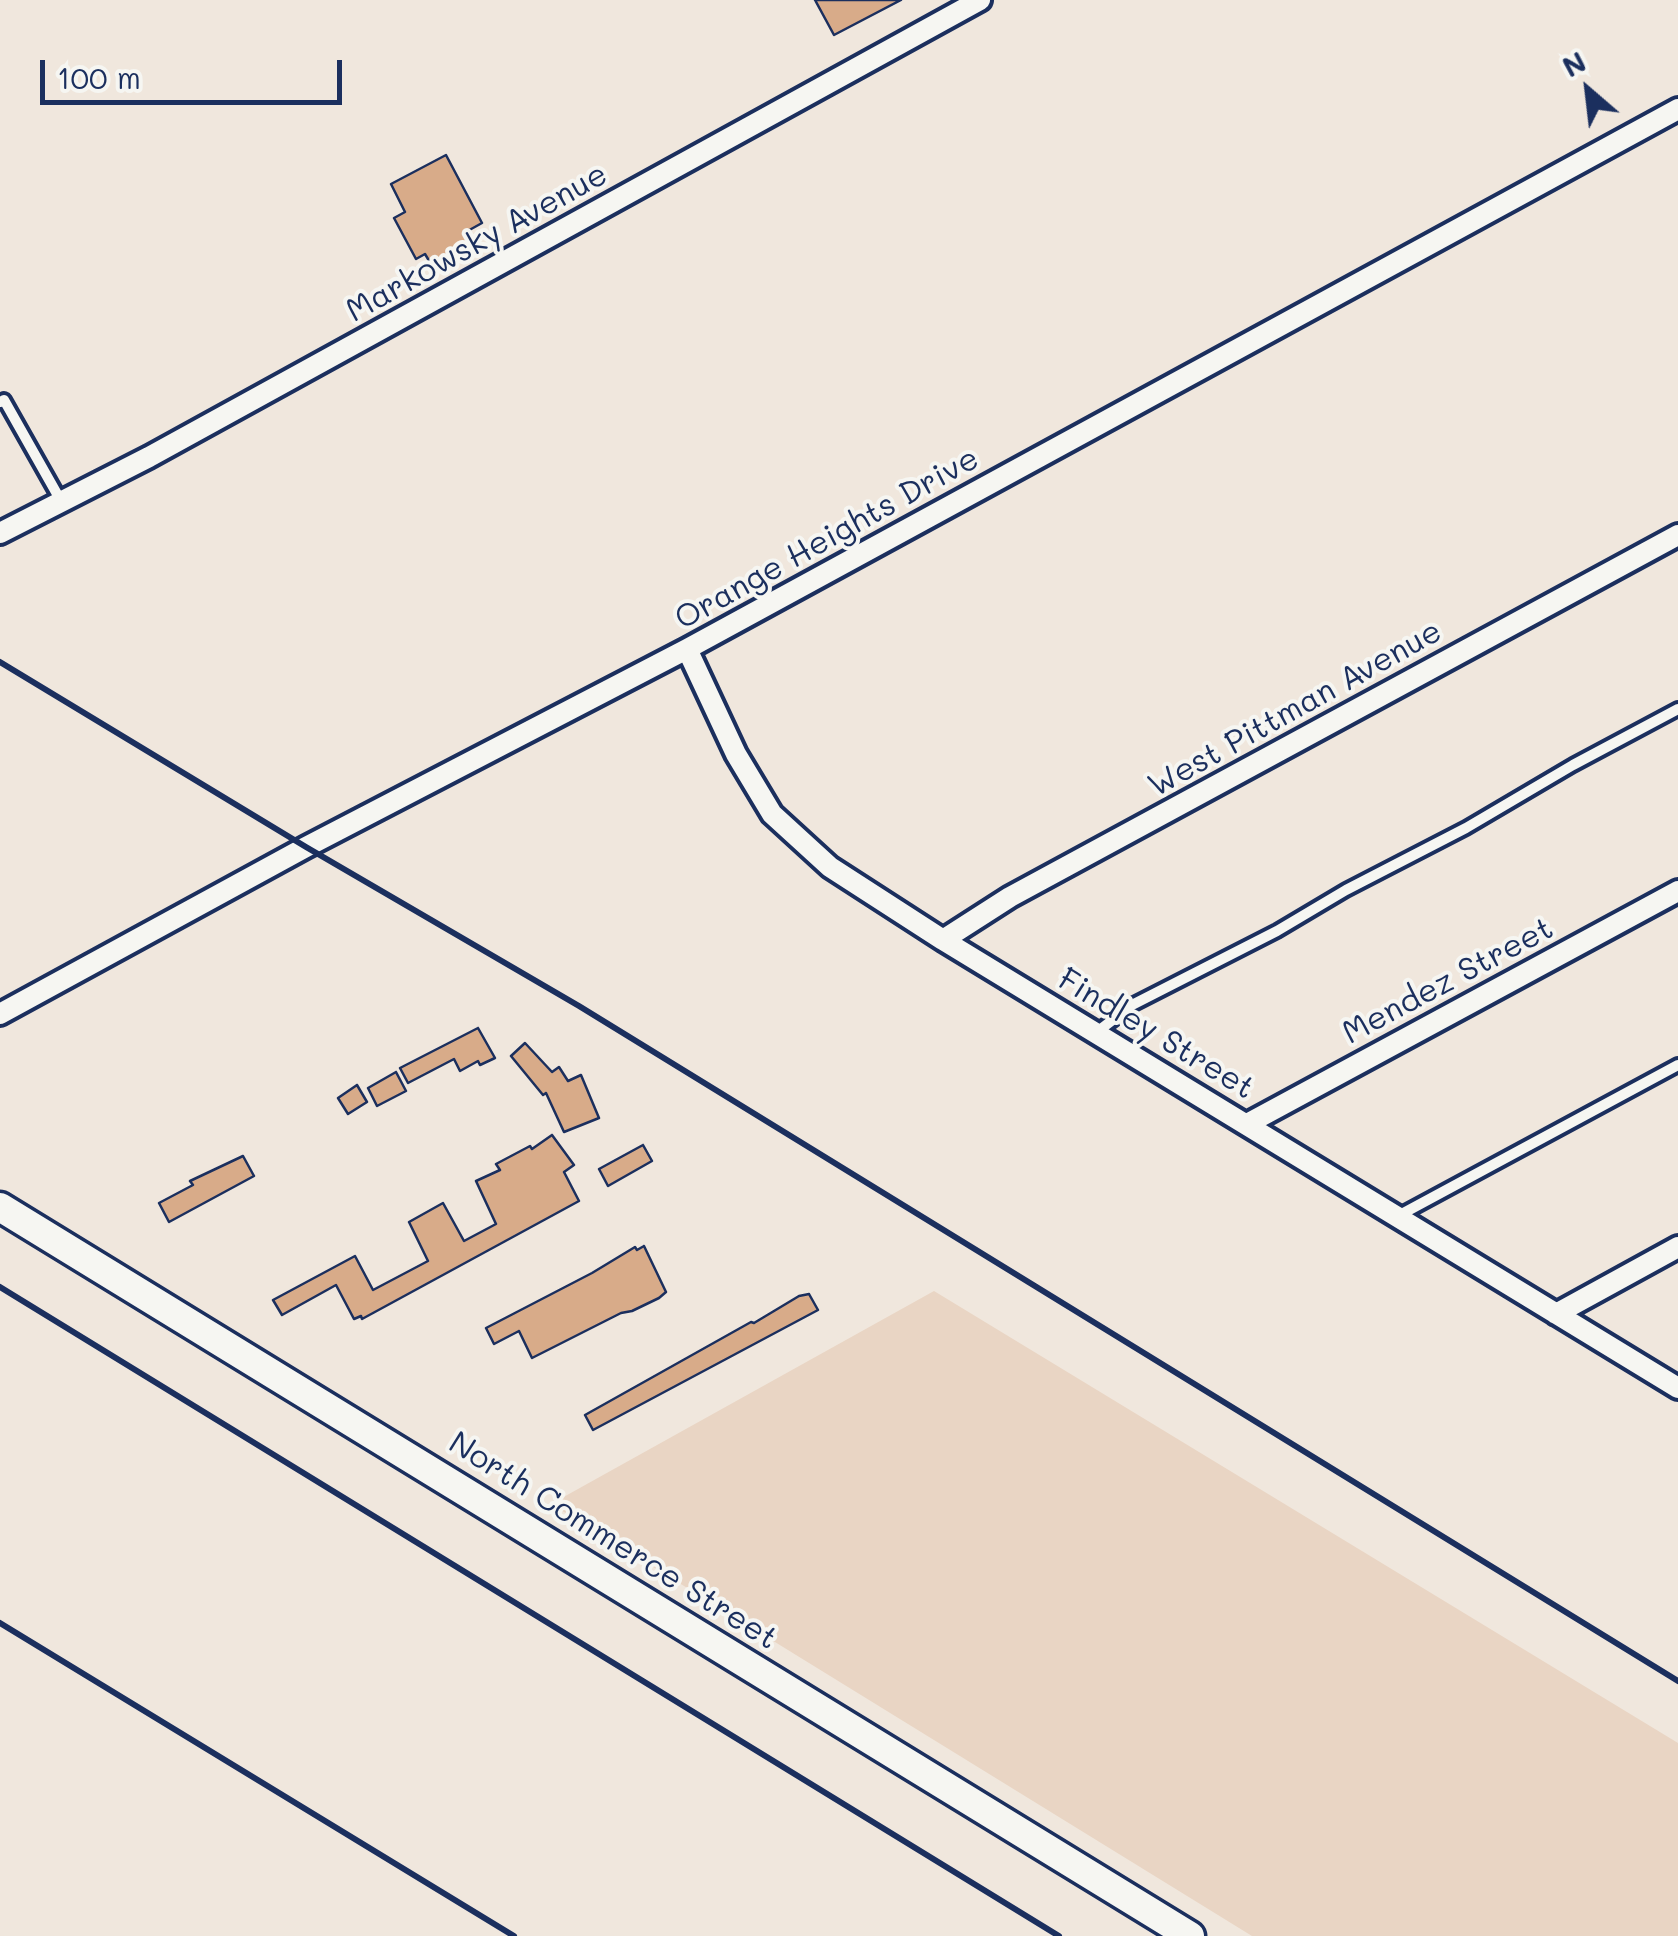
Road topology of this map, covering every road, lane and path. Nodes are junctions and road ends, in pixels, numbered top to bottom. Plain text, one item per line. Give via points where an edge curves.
1 (980, 0) edge
2 (1678, 110) edge
3 (1, 398) edge
4 (61, 502) junction
5 (0, 533) edge
6 (1678, 534) edge
7 (687, 649) junction
8 (1678, 709) edge
9 (1678, 891) edge
10 (943, 940) junction
11 (0, 1014) edge
12 (1096, 1032) junction
13 (1678, 1064) edge
14 (1247, 1124) junction
15 (0, 1206) edge
16 (1398, 1216) junction
17 (1678, 1247) edge
18 (1556, 1314) junction
19 (1678, 1388) edge
20 (1190, 1936) edge

1 - 4 street, Markowsky Avenue
2 - 7 street, Orange Heights Drive
3 - 4 lane
4 - 5 street, Markowsky Avenue
6 - 10 street, West Pittman Avenue via 1010,897
7 - 10 street, Findley Street via 772,814 830,866
7 - 11 street, Orange Heights Drive
8 - 12 lane via 1132,1005
9 - 14 street, Mendez Street
10 - 12 street, Findley Street
12 - 14 street, Findley Street
13 - 16 lane
14 - 16 street, Findley Street
15 - 20 main road, North Commerce Street
16 - 18 street, Findley Street
17 - 18 street
18 - 19 street, Findley Street

